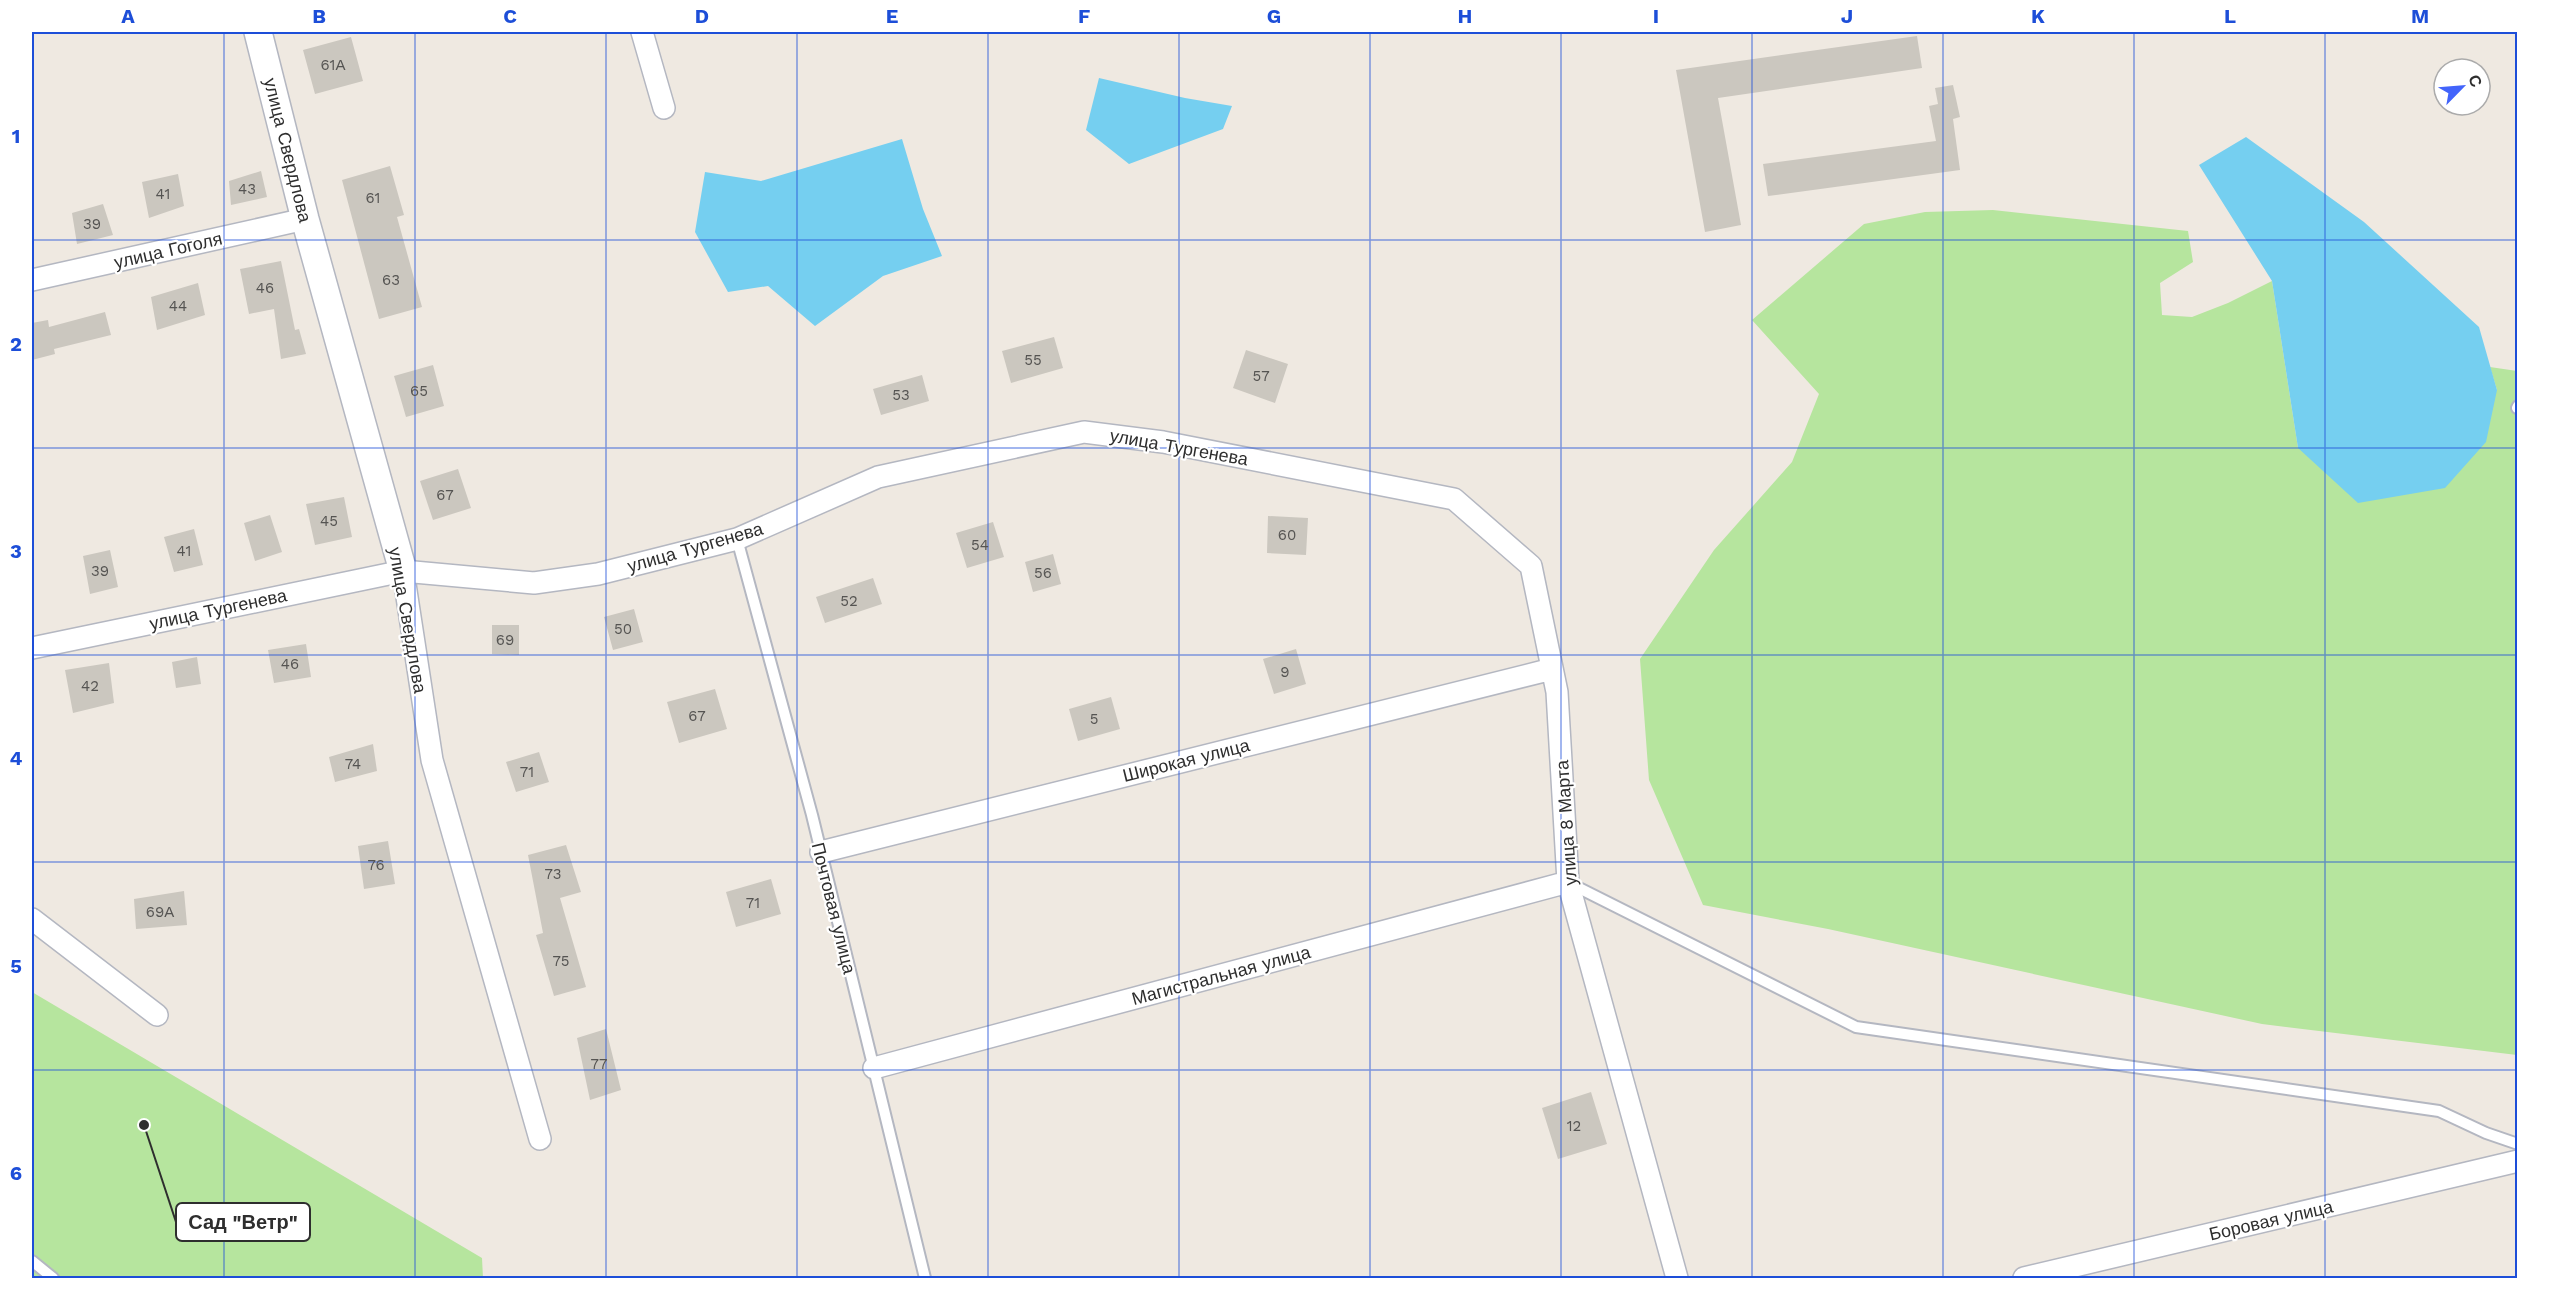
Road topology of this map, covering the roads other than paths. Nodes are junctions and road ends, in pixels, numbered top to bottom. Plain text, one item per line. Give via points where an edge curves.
1 (258, 32) edge
2 (642, 32) edge
3 (664, 108) dead end
4 (305, 219) junction
5 (32, 280) edge
6 (1454, 500) joint
7 (738, 539) junction
8 (403, 571) junction
9 (32, 648) edge
10 (1552, 669) junction
11 (821, 852) junction
12 (1568, 882) junction
13 (32, 919) edge
14 (157, 1016) dead end
15 (874, 1068) junction
16 (540, 1139) dead end
17 (2517, 1144) edge
18 (2517, 1161) edge
19 (32, 1261) edge
20 (54, 1278) edge
21 (925, 1278) edge
22 (1677, 1278) edge
23 (2024, 1278) edge

1 - 4 street, улица Свердлова
2 - 3 street
4 - 5 street, улица Гоголя
4 - 8 street, улица Свердлова
6 - 7 street, улица Тургенева via 1163,442 1084,432 878,477
6 - 10 street, улица 8 Марта via 1531,566
7 - 8 street, улица Тургенева via 598,574 534,583
7 - 11 lane, Почтовая улица
8 - 9 street, улица Тургенева
8 - 16 street, улица Свердлова via 432,760
10 - 11 street, Широкая улица
10 - 12 street, улица 8 Марта via 1557,692
11 - 15 lane, Почтовая улица
12 - 15 street, Магистральная улица
12 - 17 lane via 1856,1027 2439,1111
12 - 22 street, улица 8 Марта
13 - 14 street
15 - 21 lane, Почтовая улица
18 - 23 street, Боровая улица
19 - 20 lane

